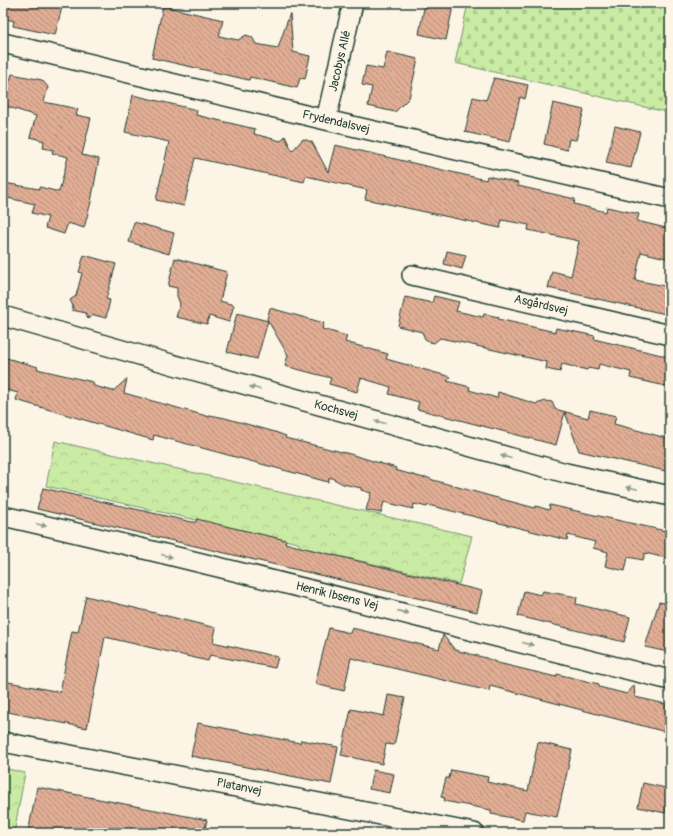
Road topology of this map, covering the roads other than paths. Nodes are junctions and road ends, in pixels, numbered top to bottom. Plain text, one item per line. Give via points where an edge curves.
1 (353, 3) edge
2 (3, 43) edge
3 (326, 120) junction
4 (670, 198) edge
5 (412, 275) dead end
6 (3, 316) edge
7 (670, 336) edge
8 (670, 496) edge
9 (3, 516) edge
10 (670, 680) edge
11 (3, 742) edge
12 (474, 833) edge

1 - 3 street, Jacobys Allé
2 - 3 street, Frydendalsvej
3 - 4 street, Frydendalsvej
5 - 7 street, Asgårdsvej
8 -> 6 street, Kochsvej via 566,473
9 -> 10 street, Henrik Ibsens Vej via 318,590
11 - 12 street, Platanvej

